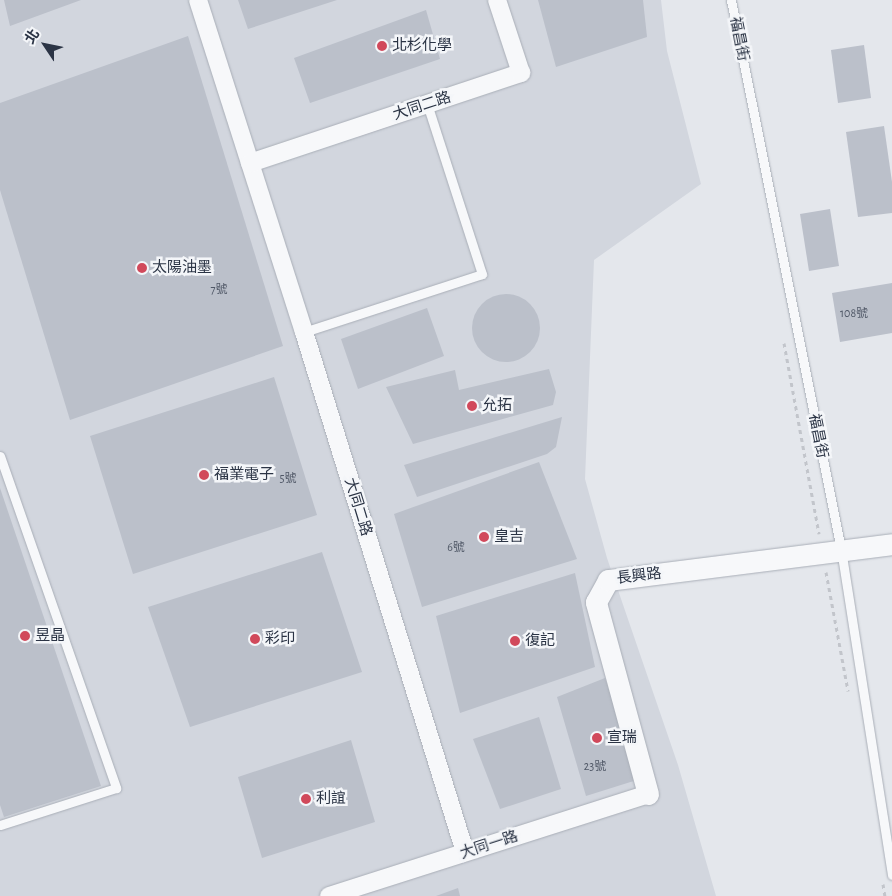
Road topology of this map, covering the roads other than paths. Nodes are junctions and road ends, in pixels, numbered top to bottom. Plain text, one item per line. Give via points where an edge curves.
1 (198, 0) edge
2 (497, 0) edge
3 (731, 0) edge
4 (427, 104) junction
5 (250, 163) junction
6 (304, 332) junction
7 (0, 456) edge
8 (892, 544) edge
9 (832, 551) junction
10 (648, 794) joint
11 (0, 825) edge
12 (465, 852) junction
13 (892, 875) edge
14 (329, 896) edge

1 - 5 street, 大同二路
2 - 4 street, 大同二路 via 521,73
3 - 9 lane, 福昌街
4 - 5 street, 大同二路
4 - 6 lane via 482,274
5 - 6 street, 大同二路
6 - 12 street, 大同二路
7 - 11 lane via 116,788
8 - 9 street, 長興路
9 - 10 street, 長興路 via 608,580 596,602
9 - 13 lane, 福昌街
10 - 12 street, 大同一路
12 - 14 street, 大同一路

